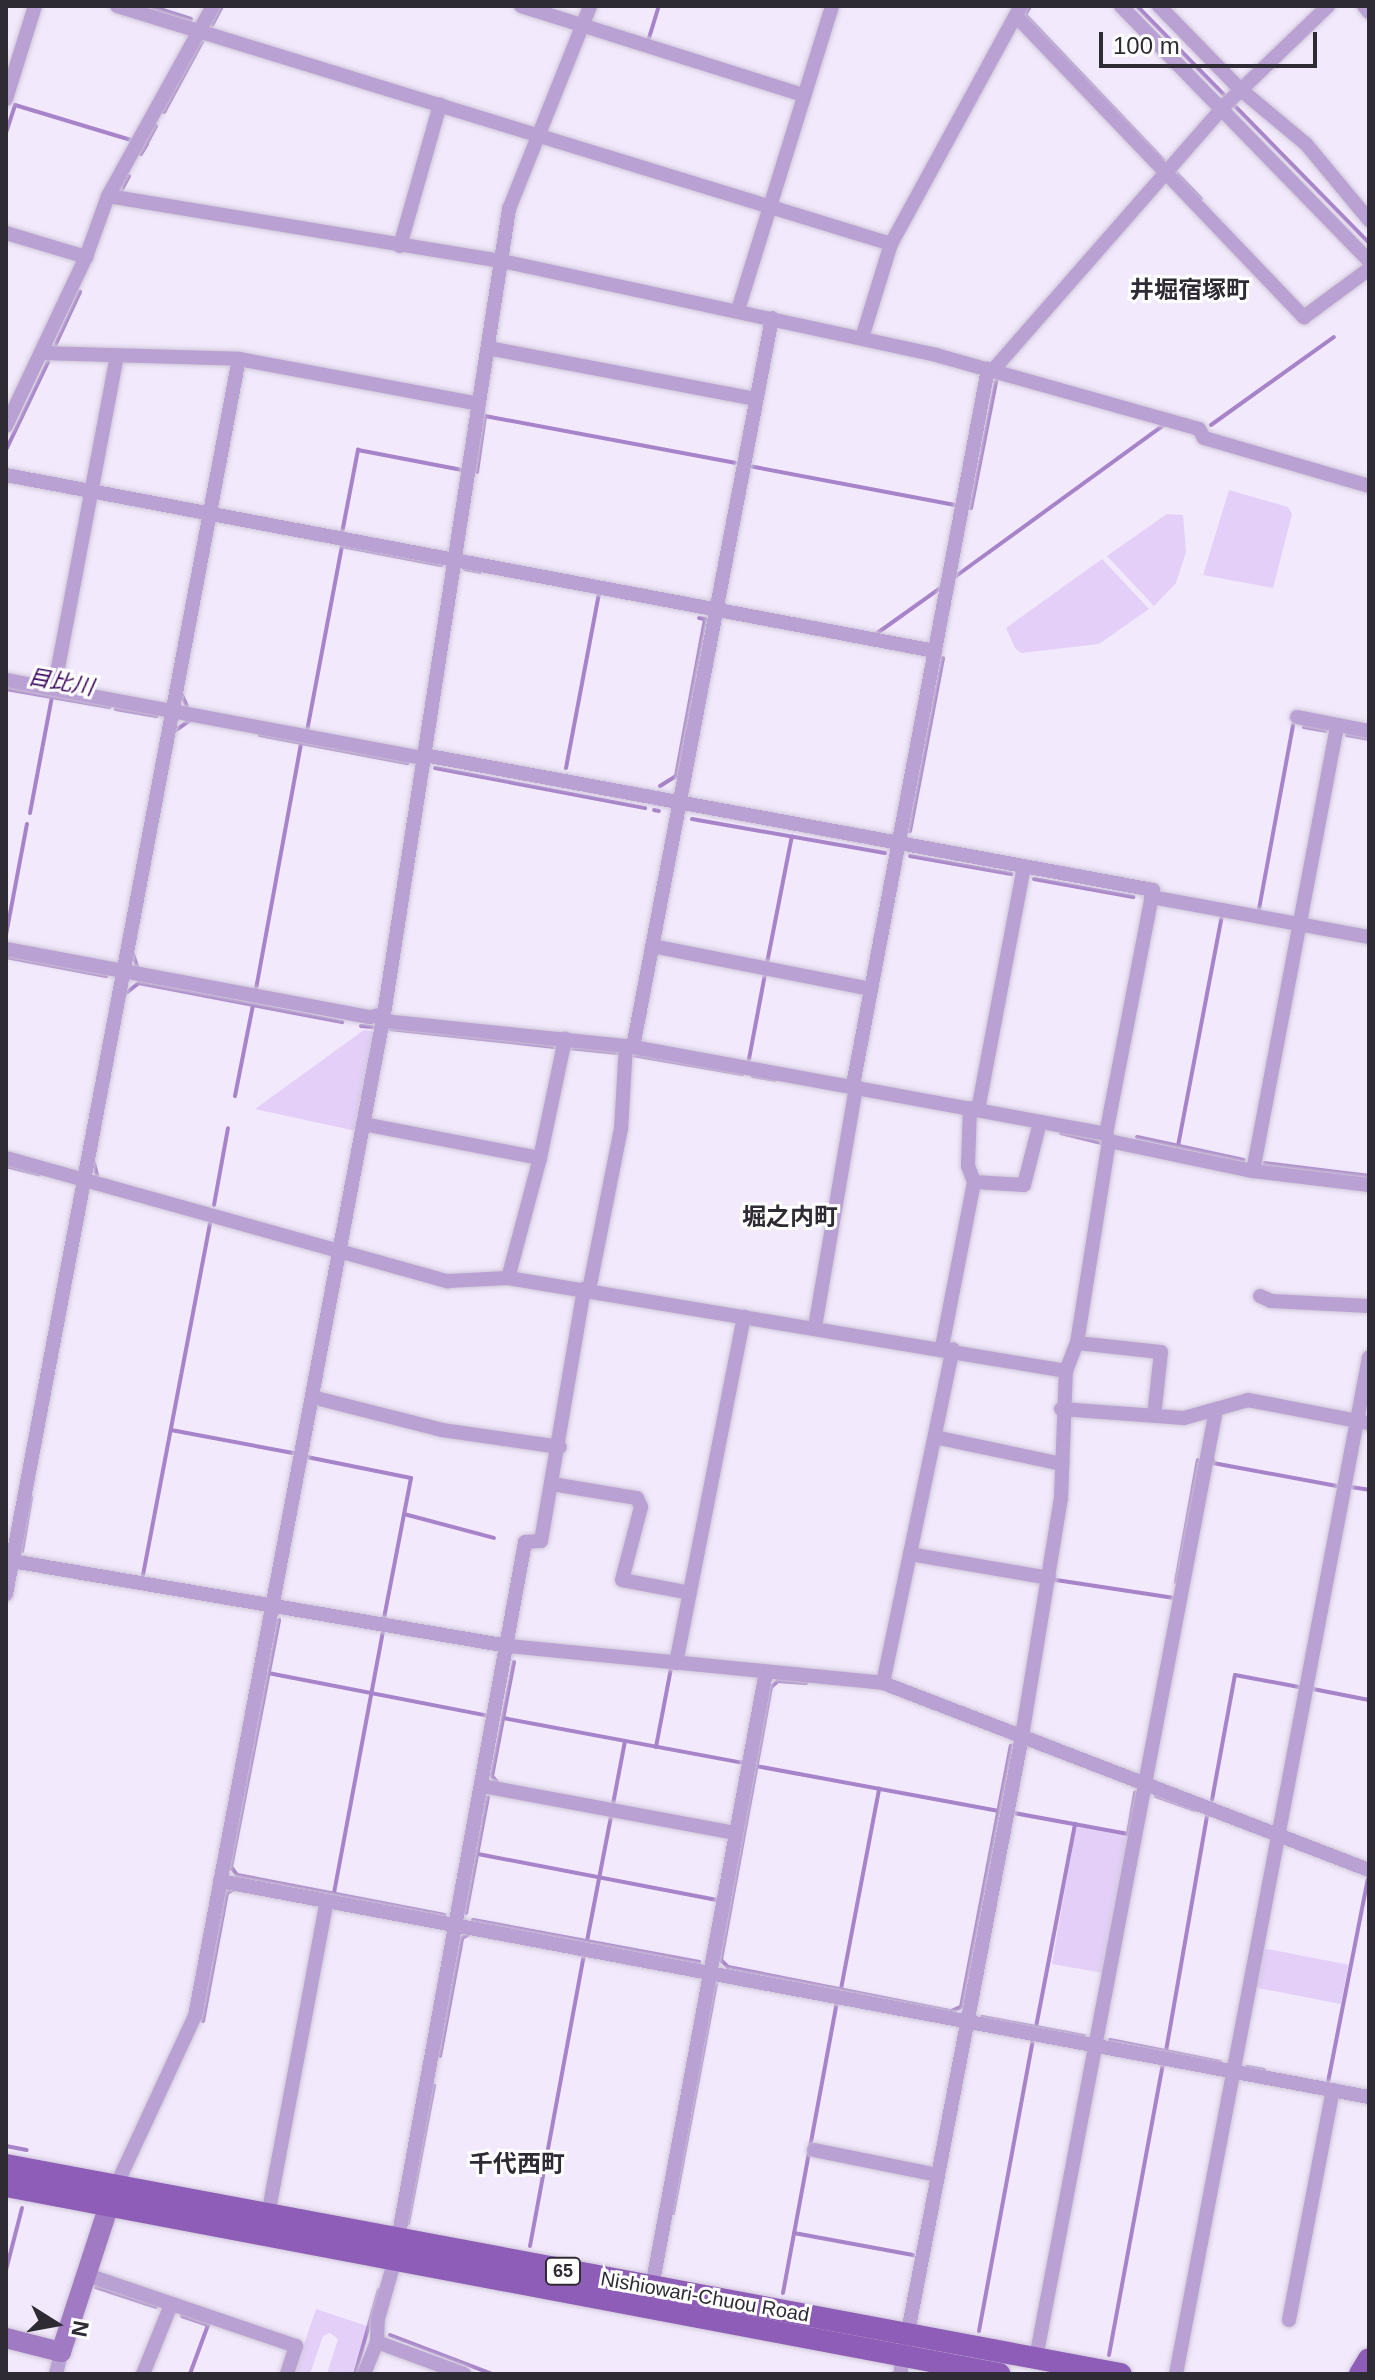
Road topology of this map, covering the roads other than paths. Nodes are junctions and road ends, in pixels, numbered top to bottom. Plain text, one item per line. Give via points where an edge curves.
1 (35, 6) edge
2 (117, 6) edge
3 (213, 6) edge
4 (521, 6) edge
5 (590, 6) edge
6 (832, 6) edge
7 (1121, 6) edge
8 (1159, 6) edge
9 (1328, 6) edge
10 (1364, 6) edge
11 (1018, 11) edge
12 (1369, 12) edge
13 (582, 25) junction
14 (199, 32) junction
15 (804, 95) junction
16 (6, 99) edge
17 (1231, 99) junction
18 (440, 105) junction
19 (538, 134) junction
20 (1166, 172) junction
21 (108, 196) junction
22 (770, 205) junction
23 (1369, 220) edge
24 (6, 233) edge
25 (891, 244) junction
26 (400, 246) junction
27 (86, 257) junction
28 (502, 261) junction
29 (1369, 261) edge
30 (1369, 269) edge
31 (738, 310) junction
32 (772, 318) junction
33 (862, 338) junction
34 (488, 348) junction
35 (42, 353) junction
36 (117, 357) junction
37 (239, 359) junction
38 (990, 369) junction
39 (756, 399) junction
40 (479, 404) junction
41 (6, 426) edge
42 (6, 475) edge
43 (1369, 486) edge
44 (91, 491) junction
45 (210, 514) junction
46 (455, 560) junction
47 (715, 609) junction
48 (935, 651) junction
49 (6, 680) edge
50 (54, 689) junction
51 (173, 711) junction
52 (1297, 717) dead end
53 (1337, 725) junction
54 (1369, 731) edge
55 (424, 756) junction
56 (679, 802) junction
57 (899, 844) junction
58 (1024, 867) junction
59 (1151, 897) junction
60 (1300, 924) junction
61 (1369, 937) edge
62 (652, 946) junction
63 (6, 949) edge
64 (124, 971) junction
65 (871, 989) junction
66 (383, 1017) junction
67 (565, 1039) junction
68 (630, 1046) junction
69 (854, 1086) junction
70 (974, 1109) junction
71 (1040, 1122) junction
72 (363, 1124) junction
73 (1107, 1138) junction
74 (6, 1158) edge
75 (540, 1158) junction
76 (1253, 1171) junction
77 (85, 1176) junction
78 (974, 1182) junction
79 (1369, 1185) edge
80 (340, 1247) junction
81 (508, 1278) junction
82 (586, 1290) junction
83 (1260, 1296) dead end
84 (1369, 1306) edge
85 (744, 1317) junction
86 (815, 1327) junction
87 (1077, 1343) junction
88 (948, 1348) junction
89 (1369, 1357) edge
90 (1066, 1371) junction
91 (312, 1397) junction
92 (1061, 1409) junction
93 (1216, 1410) junction
94 (1154, 1416) junction
95 (1363, 1422) edge
96 (935, 1437) junction
97 (560, 1447) junction
98 (1062, 1464) junction
99 (552, 1484) junction
100 (910, 1554) junction
101 (9, 1560) edge
102 (1049, 1578) junction
103 (690, 1593) junction
104 (6, 1594) edge
105 (272, 1604) junction
106 (508, 1646) junction
107 (676, 1663) junction
108 (766, 1672) junction
109 (883, 1683) junction
110 (1022, 1736) junction
111 (1145, 1783) junction
112 (482, 1786) junction
113 (736, 1833) junction
114 (1279, 1833) junction
115 (1369, 1870) edge
116 (220, 1881) junction
117 (327, 1901) junction
118 (456, 1925) junction
119 (710, 1972) junction
120 (968, 2022) junction
121 (1095, 2045) junction
122 (1233, 2071) junction
123 (1333, 2090) junction
124 (1369, 2097) edge
125 (814, 2150) dead end
126 (6, 2165) edge
127 (938, 2175) junction
128 (6, 2186) edge
129 (113, 2195) junction
130 (268, 2215) junction
131 (396, 2249) junction
132 (87, 2275) junction
133 (652, 2287) junction
134 (171, 2305) junction
135 (1289, 2320) dead end
136 (6, 2338) edge
137 (377, 2342) junction
138 (61, 2352) junction
139 (904, 2355) edge
140 (1036, 2358) junction
141 (1369, 2359) edge
142 (56, 2374) edge
143 (143, 2374) edge
144 (287, 2374) edge
145 (364, 2374) edge
146 (464, 2374) edge
147 (999, 2374) edge
148 (1121, 2374) edge
149 (1176, 2374) edge
150 (1360, 2374) edge

1 - 16 street
2 - 14 street
3 - 14 street
4 - 13 street
5 - 13 street
6 - 15 street
7 - 17 street
8 - 17 street
9 - 17 street
10 - 12 street
11 - 20 street
11 - 25 street
13 - 15 street
13 - 19 street
14 - 18 street
14 - 21 street
15 - 22 street
17 - 20 street
17 - 23 street via 1306,144
17 - 29 street
18 - 19 street
18 - 26 street
19 - 22 street
19 - 28 street via 509,209
20 - 30 street via 1304,317
20 - 38 street
21 - 26 street
21 - 27 street
22 - 25 street
22 - 31 street
24 - 27 street
25 - 33 street
26 - 28 street
27 - 35 street
28 - 31 street
28 - 34 street
31 - 32 street
32 - 33 street
32 - 39 street
33 - 38 street
34 - 39 street
34 - 40 street
35 - 36 street
35 - 41 street
36 - 37 street
36 - 44 street
37 - 40 street
37 - 45 street
38 - 43 street via 1199,429 1204,438
38 - 48 street
39 - 47 street
40 - 46 street
42 - 44 street
44 - 45 street
44 - 50 street
45 - 46 street
45 - 51 street
46 - 47 street
46 - 55 street
47 - 48 street
47 - 56 street
48 - 57 street
49 - 50 street
50 - 51 street
51 - 55 street
51 - 64 street
52 - 53 street
53 - 54 street
53 - 60 street
55 - 56 street
55 - 66 street
56 - 57 street
56 - 62 street
57 - 58 street
57 - 65 street
58 - 59 street via 1153,890
58 - 70 street
59 - 60 street
59 - 73 street
60 - 61 street
60 - 76 street
62 - 65 street
62 - 68 street
63 - 64 street
64 - 66 street
64 - 77 street
65 - 69 street
66 - 67 street
66 - 72 street
67 - 68 street
67 - 75 street
68 - 69 street
68 - 82 street via 621,1129
69 - 70 street
69 - 86 street
70 - 71 street
70 - 78 street via 968,1166
71 - 73 street
71 - 78 street via 1024,1185
72 - 75 street
72 - 80 street
73 - 76 street
73 - 87 street
74 - 77 street
75 - 81 street
76 - 79 street
77 - 80 street
77 - 101 street
78 - 88 street
80 - 81 street via 448,1281
80 - 91 street
81 - 82 street
82 - 85 street
82 - 97 street
83 - 84 street
85 - 86 street
85 - 103 street
86 - 88 street
87 - 90 street
87 - 94 street via 1161,1352
88 - 90 street
88 - 96 street
89 - 95 street
90 - 92 street
91 - 97 street via 442,1430
91 - 105 street
92 - 94 street
92 - 98 street
93 - 94 street via 1184,1418
93 - 95 street via 1248,1400
93 - 111 street
95 - 114 street
96 - 98 street
96 - 100 street
97 - 99 street
98 - 102 street
99 - 103 street via 637,1498 641,1507 622,1580
99 - 106 street via 541,1541 525,1542
100 - 102 street
100 - 109 street
101 - 104 street
101 - 105 street
102 - 110 street
103 - 107 street
105 - 106 street
105 - 116 street
106 - 107 street
106 - 112 street
107 - 108 street
108 - 109 street
108 - 113 street
109 - 110 street
110 - 111 street
110 - 120 street
111 - 114 street
111 - 121 street
112 - 113 street
112 - 118 street
113 - 119 street
114 - 115 street
114 - 122 street
116 - 117 street
116 - 129 street via 195,2016
117 - 118 street
117 - 130 street
118 - 119 street
118 - 131 street
119 - 120 street
119 - 133 street
120 - 121 street
120 - 127 street
121 - 122 street
121 - 140 street
122 - 123 street
122 - 149 street
123 - 124 street
123 - 135 street
125 - 127 street
126 - 129 main road, Nishiowari-Chuou Road / 65
127 - 139 street
128 - 129 main road, Nishiowari-Chuou Road / 65
129 - 130 main road, Nishiowari-Chuou Road / 65
129 - 131 main road, Nishiowari-Chuou Road / 65
129 - 132 street
130 - 131 main road, Nishiowari-Chuou Road / 65
131 - 133 main road, Nishiowari-Chuou Road / 65
131 - 137 street
131 - 139 main road, Nishiowari-Chuou Road / 65
132 - 134 street
132 - 138 street
133 - 139 main road, Nishiowari-Chuou Road / 65
134 - 143 street
134 - 144 street via 296,2346
136 - 138 street
137 - 145 street
137 - 146 street
138 - 142 street
139 - 140 main road, Nishiowari-Chuou Road / 65
139 - 147 main road, Nishiowari-Chuou Road / 65
140 - 148 main road, Nishiowari-Chuou Road / 65
141 - 150 main road

